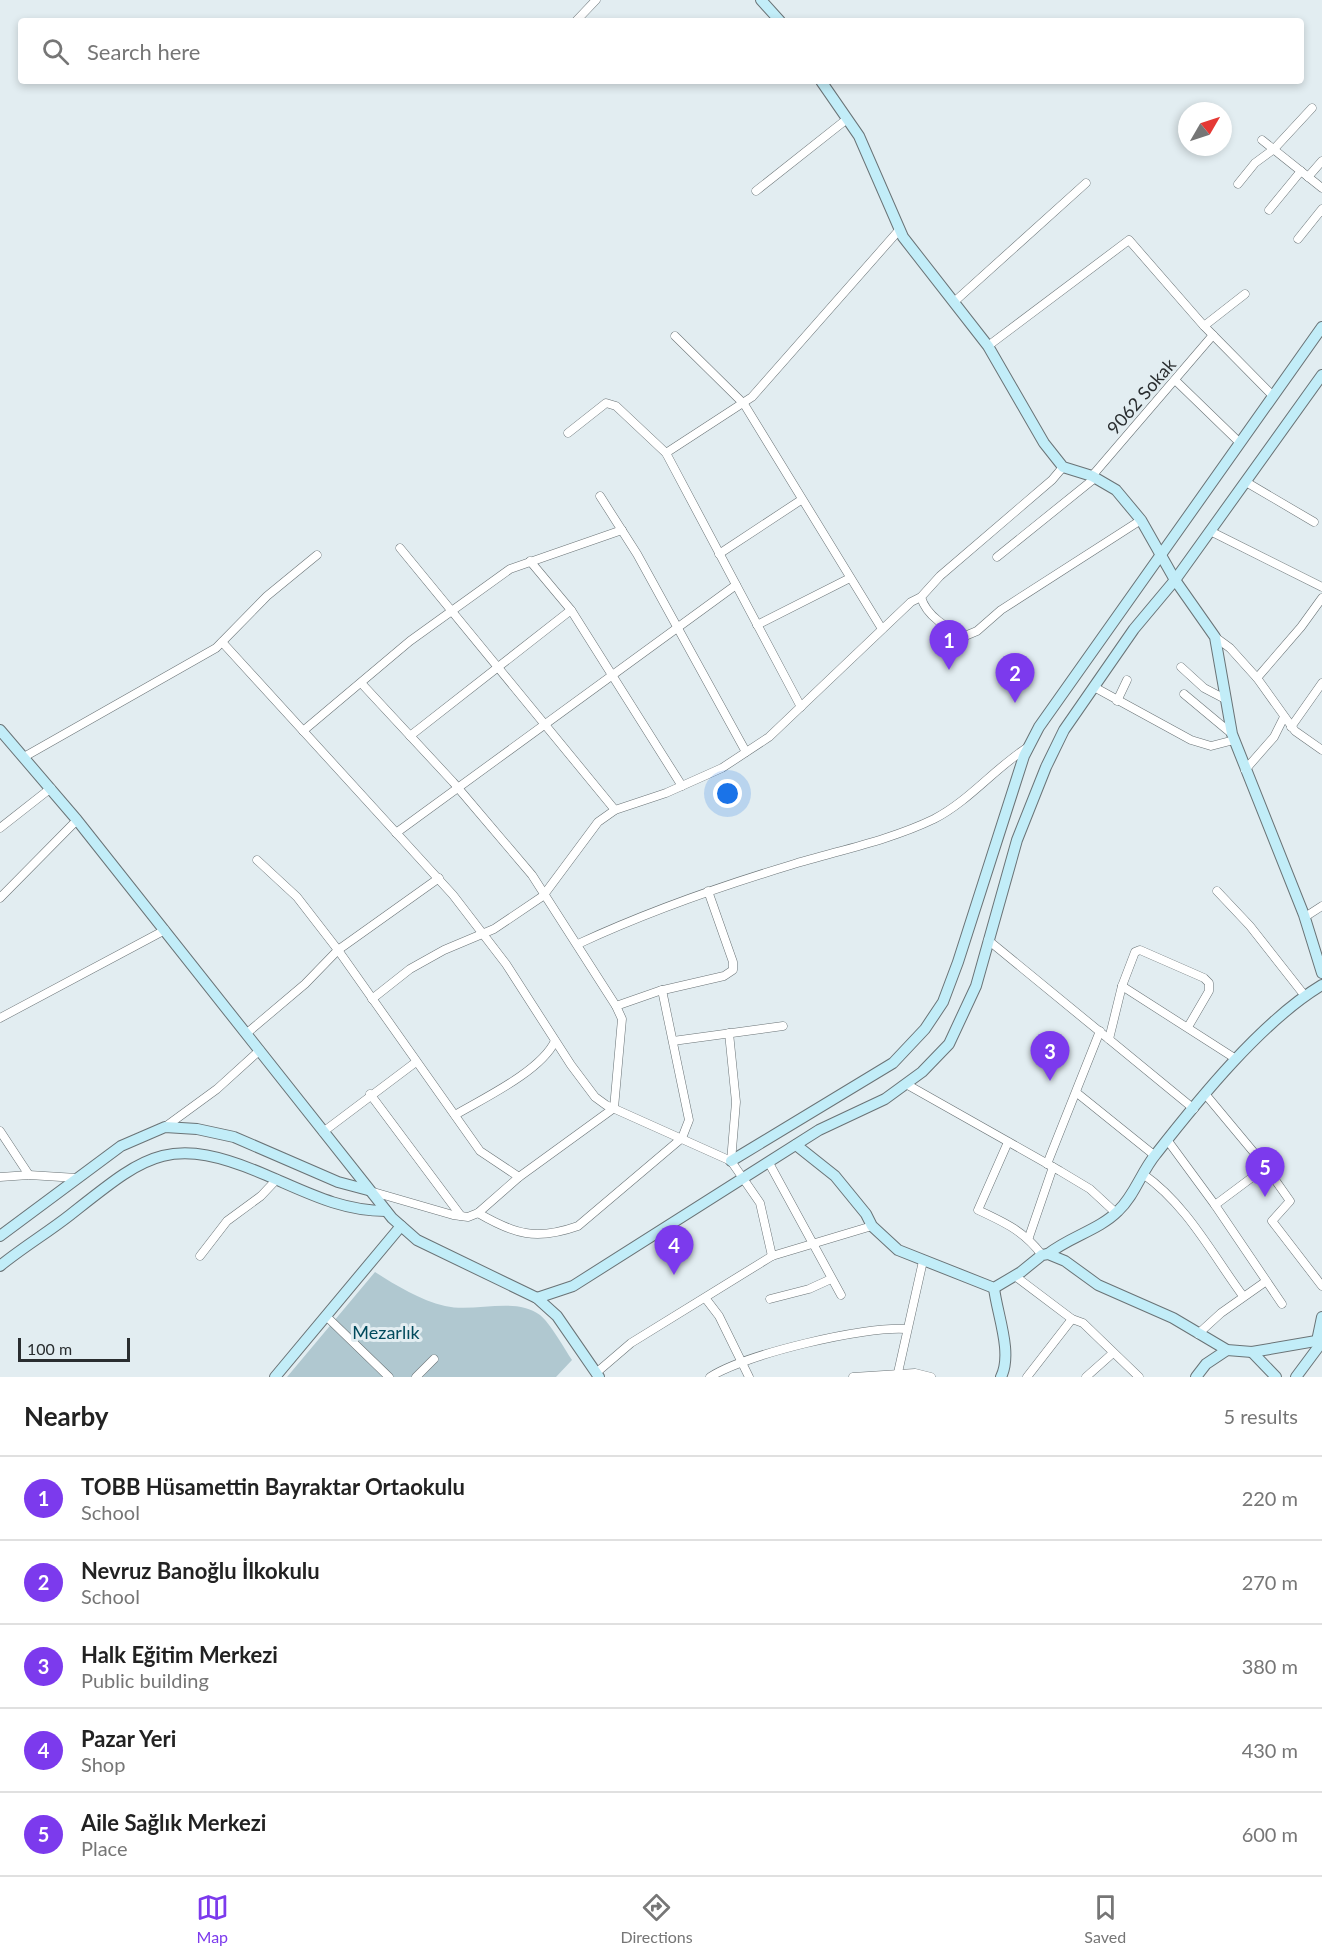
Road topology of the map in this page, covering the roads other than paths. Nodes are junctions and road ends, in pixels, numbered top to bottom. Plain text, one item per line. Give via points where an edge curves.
1 (596, 0) edge
2 (761, 0) edge
3 (579, 18) edge
4 (777, 18) edge
5 (824, 84) edge
6 (1311, 108) dead end
7 (847, 119) junction
8 (1262, 140) dead end
9 (1274, 149) junction
10 (1322, 161) edge
11 (1301, 171) junction
12 (1308, 177) junction
13 (1086, 183) dead end
14 (1238, 184) dead end
15 (1322, 188) edge
16 (756, 191) dead end
17 (1322, 209) edge
18 (1269, 210) dead end
19 (900, 229) junction
20 (1298, 238) dead end
21 (1245, 294) dead end
22 (954, 302) junction
23 (1204, 326) junction
24 (1322, 327) edge
25 (1213, 335) junction
26 (675, 336) dead end
27 (988, 346) junction
28 (1322, 375) edge
29 (1175, 380) junction
30 (1273, 396) junction
31 (744, 404) junction
32 (568, 433) dead end
33 (1240, 442) junction
34 (666, 453) junction
35 (1063, 467) junction
36 (1093, 477) junction
37 (1246, 482) junction
38 (600, 496) dead end
39 (801, 500) junction
40 (1141, 520) junction
41 (1314, 522) dead end
42 (622, 530) junction
43 (1210, 531) junction
44 (400, 548) dead end
45 (1161, 553) junction
46 (719, 554) junction
47 (317, 555) dead end
48 (997, 556) dead end
49 (530, 561) junction
50 (850, 578) junction
51 (1175, 580) junction
52 (736, 585) junction
53 (1322, 587) edge
54 (921, 597) junction
55 (1322, 598) edge
56 (571, 610) junction
57 (451, 612) junction
58 (757, 625) junction
59 (677, 627) junction
60 (882, 629) junction
61 (1215, 638) junction
62 (222, 642) junction
63 (497, 666) junction
64 (1181, 666) dead end
65 (613, 673) junction
66 (1257, 678) junction
67 (1126, 680) dead end
68 (1322, 683) edge
69 (362, 684) junction
70 (1094, 687) junction
71 (1184, 694) dead end
72 (1225, 699) junction
73 (1118, 701) junction
74 (801, 707) junction
75 (1284, 717) junction
76 (545, 722) junction
77 (1291, 727) junction
78 (0, 730) edge
79 (303, 731) junction
80 (411, 736) junction
81 (1233, 737) junction
82 (1029, 746) junction
83 (1322, 750) edge
84 (746, 752) junction
85 (24, 757) junction
86 (1245, 770) junction
87 (682, 786) junction
88 (51, 788) junction
89 (458, 788) junction
90 (615, 810) junction
91 (77, 820) junction
92 (0, 828) edge
93 (396, 833) junction
94 (258, 860) dead end
95 (439, 879) junction
96 (708, 891) junction
97 (1217, 891) dead end
98 (545, 893) junction
99 (0, 898) edge
100 (312, 899) dead end
101 (1322, 906) edge
102 (304, 907) junction
103 (1305, 917) junction
104 (165, 930) junction
105 (483, 933) junction
106 (988, 940) junction
107 (578, 944) junction
108 (338, 950) junction
109 (1322, 973) edge
110 (1322, 985) edge
111 (1122, 986) junction
112 (662, 990) junction
113 (1305, 996) junction
114 (372, 999) junction
115 (616, 1006) junction
116 (0, 1017) edge
117 (783, 1026) dead end
118 (1188, 1027) junction
119 (1100, 1031) junction
120 (247, 1033) junction
121 (729, 1033) junction
122 (1109, 1039) junction
123 (555, 1041) junction
124 (673, 1041) junction
125 (260, 1050) junction
126 (1236, 1059) junction
127 (416, 1062) junction
128 (906, 1084) junction
129 (1077, 1093) junction
130 (370, 1094) junction
131 (1206, 1095) junction
132 (614, 1108) junction
133 (1194, 1109) junction
134 (455, 1115) junction
135 (165, 1127) junction
136 (0, 1131) edge
137 (323, 1132) junction
138 (682, 1138) junction
139 (1168, 1141) junction
140 (1008, 1142) junction
141 (796, 1145) junction
142 (1154, 1155) junction
143 (731, 1161) junction
144 (769, 1163) junction
145 (1050, 1166) junction
146 (1266, 1167) junction
147 (1143, 1174) junction
148 (29, 1175) junction
149 (0, 1177) edge
150 (519, 1177) junction
151 (77, 1178) junction
152 (277, 1179) junction
153 (745, 1179) junction
154 (368, 1190) junction
155 (1215, 1205) junction
156 (386, 1211) junction
157 (478, 1213) junction
158 (1116, 1214) junction
159 (461, 1216) junction
160 (401, 1226) junction
161 (872, 1226) junction
162 (0, 1236) edge
163 (1029, 1238) junction
164 (812, 1242) junction
165 (1045, 1254) junction
166 (200, 1256) dead end
167 (772, 1256) junction
168 (923, 1261) junction
169 (0, 1266) edge
170 (1015, 1276) junction
171 (831, 1279) junction
172 (1265, 1282) junction
173 (1322, 1286) edge
174 (994, 1288) junction
175 (841, 1295) dead end
176 (1243, 1296) junction
177 (537, 1298) junction
178 (706, 1299) junction
179 (770, 1299) dead end
180 (1282, 1304) dead end
181 (326, 1316) junction
182 (1322, 1317) edge
183 (1072, 1319) junction
184 (906, 1329) junction
185 (1198, 1334) junction
186 (1320, 1341) edge
187 (1227, 1350) junction
188 (1252, 1352) junction
189 (1113, 1353) junction
190 (434, 1359) dead end
191 (742, 1362) junction
192 (598, 1375) edge
193 (897, 1375) edge
194 (1006, 1375) edge
195 (1136, 1376) edge
196 (275, 1377) edge
197 (388, 1377) edge
198 (416, 1377) edge
199 (710, 1377) edge
200 (748, 1377) edge
201 (853, 1377) edge
202 (931, 1377) edge
203 (1027, 1377) edge
204 (1086, 1377) edge
205 (1196, 1377) edge
206 (1276, 1377) edge
207 (1296, 1377) edge

1 - 3 street
2 - 4 main road
5 - 7 main road
6 - 9 street
7 - 16 street
7 - 19 main road via 859,136
8 - 9 street
9 - 11 street
9 - 14 street via 1255,163
10 - 12 street
11 - 12 street
11 - 18 street
12 - 15 street
13 - 22 street
17 - 20 street
19 - 22 main road
19 - 31 street
21 - 23 street
22 - 27 main road
23 - 25 street
23 - 27 street via 1129,240
24 - 30 main road
25 - 29 street, 9062 Sokak
25 - 30 street
26 - 31 street
27 - 35 main road via 1044,443
28 - 37 main road
29 - 33 street
29 - 36 street, 9062 Sokak
30 - 33 main road
31 - 34 street
31 - 39 street
32 - 34 street via 606,403 616,406
33 - 45 main road
34 - 46 street
35 - 36 main road
35 - 54 street
36 - 40 main road via 1116,490
36 - 48 street, 9062 Sokak
37 - 41 street
37 - 43 main road
38 - 42 street
39 - 46 street
39 - 50 street
40 - 45 main road
40 - 54 street via 965,636 934,617
42 - 49 street
42 - 59 street
43 - 51 main road
43 - 53 street
44 - 57 street
45 - 51 main road
45 - 82 main road via 1057,699
46 - 52 street
47 - 62 street via 267,596
49 - 56 street
49 - 57 street via 510,569
50 - 58 street
50 - 60 street
51 - 61 main road
51 - 70 main road via 1134,629
52 - 58 street
52 - 59 street
54 - 60 street
55 - 66 street
56 - 63 street
56 - 65 street
57 - 63 street
57 - 69 street via 410,641
58 - 74 street
59 - 65 street
59 - 84 street
60 - 74 street
61 - 66 street via 1230,648
61 - 72 main road
62 - 79 street
62 - 85 street via 191,664
63 - 76 street
63 - 80 street
64 - 72 street via 1204,688
65 - 76 street
65 - 87 street
66 - 75 street
67 - 73 street
68 - 77 street
69 - 79 street
69 - 80 street
70 - 73 street
70 - 106 main road via 1064,730 1046,767 1017,840
71 - 81 street
72 - 81 main road
73 - 81 street via 1191,741 1211,746
74 - 84 street
75 - 77 street
75 - 86 street via 1274,737
76 - 89 street
76 - 90 street
77 - 83 street
78 - 85 main road
79 - 93 street
80 - 89 street
81 - 86 main road
82 - 96 street via 936,818 893,837
82 - 143 main road via 1005,809 958,962 943,1002 925,1029 893,1063
84 - 87 street
85 - 88 main road
86 - 103 main road
87 - 90 street
88 - 91 main road
88 - 92 street
89 - 93 street
89 - 98 street
90 - 98 street via 598,822
91 - 99 street
91 - 104 main road
93 - 95 street
94 - 102 street
95 - 105 street
95 - 108 street
96 - 107 street
96 - 112 street via 733,970 724,976
97 - 113 street
98 - 105 street
98 - 107 street
100 - 102 street
101 - 103 street
102 - 108 street
103 - 109 main road
104 - 116 street
104 - 120 main road
105 - 114 street via 410,969
105 - 123 street
106 - 119 street
106 - 128 main road via 976,986 949,1044
107 - 115 street
108 - 114 street
108 - 120 street
110 - 113 main road
111 - 118 street
111 - 118 street via 1126,970 1140,950 1204,978 1209,991
111 - 122 street
112 - 115 street
112 - 124 street
113 - 126 main road
114 - 127 street
115 - 132 street via 622,1019
117 - 121 street
118 - 126 street
119 - 122 street
119 - 129 street
120 - 125 main road
121 - 124 street
121 - 143 street via 736,1102
122 - 133 street
123 - 132 street via 595,1096
123 - 134 street via 550,1051 514,1080
124 - 138 street via 689,1120
125 - 135 street via 217,1089
125 - 137 main road
126 - 131 main road
127 - 130 street
127 - 134 street
128 - 140 street
128 - 141 main road
129 - 142 street
129 - 145 street
130 - 137 street
130 - 159 street
131 - 133 main road
131 - 146 street
132 - 138 street
132 - 150 street
133 - 139 main road
134 - 150 street via 480,1151
135 - 151 main road via 121,1146
135 - 154 main road via 234,1137 338,1182
136 - 148 street
137 - 154 main road
138 - 143 street
138 - 157 street via 578,1226 562,1232 522,1234
139 - 142 main road
139 - 155 street
140 - 145 street
140 - 163 street via 978,1209
141 - 144 main road
141 - 161 main road via 835,1176
142 - 147 main road
143 - 153 street
144 - 153 main road
144 - 164 street
145 - 158 street via 1090,1189
145 - 163 street
146 - 155 street
146 - 173 street via 1290,1201 1272,1221
147 - 158 main road
147 - 176 street via 1162,1188 1187,1217
148 - 149 street
148 - 151 street
150 - 157 street
151 - 162 main road
152 - 156 main road via 339,1206
152 - 166 street via 227,1221
152 - 169 main road via 208,1155 163,1155 137,1164 108,1183
153 - 167 street via 760,1203
153 - 177 main road via 573,1286
154 - 156 main road
154 - 159 street
155 - 172 street
156 - 160 main road
157 - 159 street
158 - 165 main road
160 - 177 main road via 417,1240
160 - 181 main road
161 - 164 street
161 - 168 main road via 898,1250
163 - 165 street
164 - 167 street
164 - 171 street
165 - 170 main road
165 - 185 main road via 1065,1261 1098,1285 1173,1318
167 - 178 street
168 - 174 main road
168 - 184 street
170 - 174 main road
170 - 183 street
171 - 175 street
171 - 179 street
172 - 176 street
172 - 180 street
174 - 194 main road
176 - 185 street
177 - 192 main road via 558,1316
178 - 191 street
178 - 192 street via 631,1343
181 - 196 main road
181 - 197 street
182 - 186 main road
183 - 189 street via 1083,1323
183 - 203 street
184 - 191 street via 887,1327
184 - 193 street
185 - 187 main road
186 - 188 main road
186 - 207 main road
187 - 188 main road
187 - 205 main road via 1206,1364
188 - 206 main road
189 - 195 street
189 - 204 street
190 - 198 street
191 - 199 street
191 - 200 street
193 - 201 street
193 - 202 street via 915,1373

